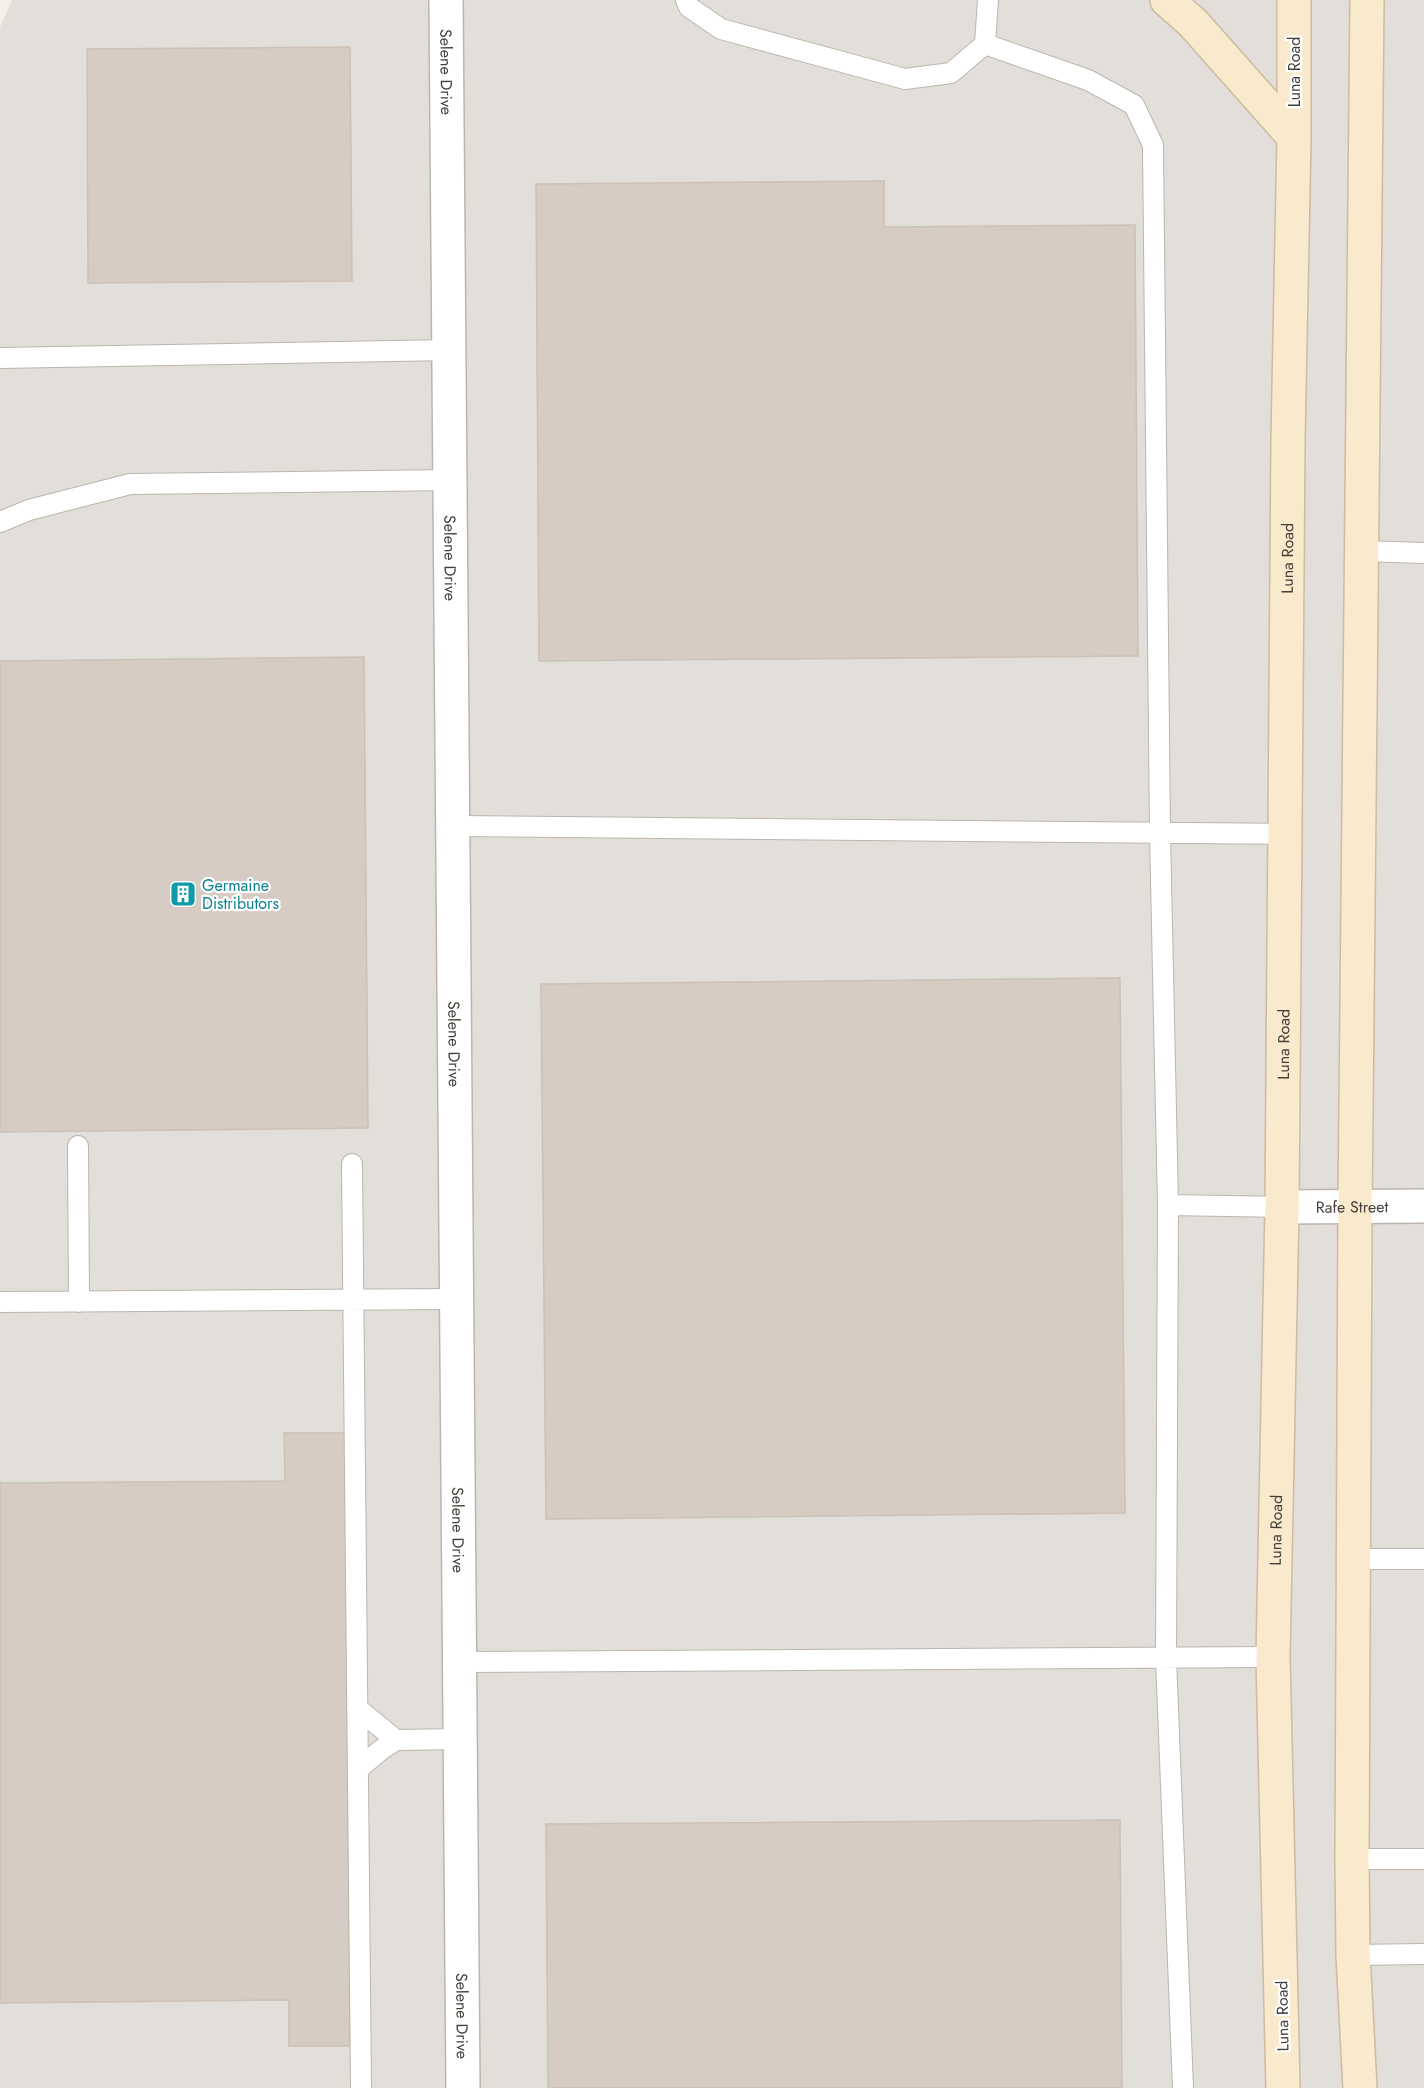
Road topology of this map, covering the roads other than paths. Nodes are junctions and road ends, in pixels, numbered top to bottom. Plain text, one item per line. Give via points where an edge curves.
1 (446, 0) edge
2 (686, 0) edge
3 (988, 0) edge
4 (1167, 0) edge
5 (1294, 0) edge
6 (1367, 0) edge
7 (985, 44) junction
8 (1294, 137) junction
9 (449, 350) junction
10 (0, 358) edge
11 (451, 480) junction
12 (0, 522) edge
13 (1362, 551) junction
14 (1424, 553) edge
15 (454, 826) junction
16 (1160, 833) junction
17 (1286, 834) junction
18 (78, 1146) dead end
19 (352, 1164) dead end
20 (1168, 1204) junction
21 (1424, 1206) edge
22 (1281, 1207) junction
23 (1355, 1208) junction
24 (353, 1299) junction
25 (458, 1299) junction
26 (0, 1302) edge
27 (79, 1302) junction
28 (1353, 1559) junction
29 (1424, 1559) edge
30 (1273, 1657) junction
31 (1166, 1658) junction
32 (461, 1662) junction
33 (357, 1708) junction
34 (462, 1739) junction
35 (396, 1740) junction
36 (358, 1769) junction
37 (1352, 1859) junction
38 (1424, 1859) edge
39 (1424, 1954) edge
40 (1353, 1955) junction
41 (361, 2088) edge
42 (463, 2088) edge
43 (1183, 2088) edge
44 (1283, 2088) edge
45 (1360, 2088) edge

1 - 9 street, Selene Drive
2 - 7 lane via 689,7 721,29 905,79 951,73
3 - 7 lane
4 - 8 main road via 1193,23
5 - 8 main road, Luna Road
6 - 13 main road
7 - 16 lane via 1088,80 1134,105 1153,145
8 - 17 main road, Luna Road
9 - 10 lane
9 - 11 street, Selene Drive
11 - 12 lane via 130,483 29,510
11 - 15 street, Selene Drive
13 - 14 lane
13 - 23 main road
15 - 16 lane
15 - 25 street, Selene Drive
16 - 17 lane
16 - 20 lane
17 - 22 main road, Luna Road
18 - 27 lane
19 - 24 lane
20 - 22 lane
20 - 31 lane
21 - 23 street, Rafe Street
22 - 23 street, Rafe Street
22 - 30 main road, Luna Road
23 - 28 main road
24 - 25 lane
24 - 27 lane
24 - 33 lane
25 - 32 street, Selene Drive
26 - 27 lane
28 - 29 lane
28 - 37 main road
30 - 31 lane
30 - 44 main road, Luna Road
31 - 32 lane
31 - 43 lane
32 - 34 street, Selene Drive
33 - 35 lane
33 - 36 lane
34 - 35 lane
34 - 42 street, Selene Drive
35 - 36 lane
36 - 41 lane
37 - 38 lane
37 - 40 main road
39 - 40 lane
40 - 45 main road

